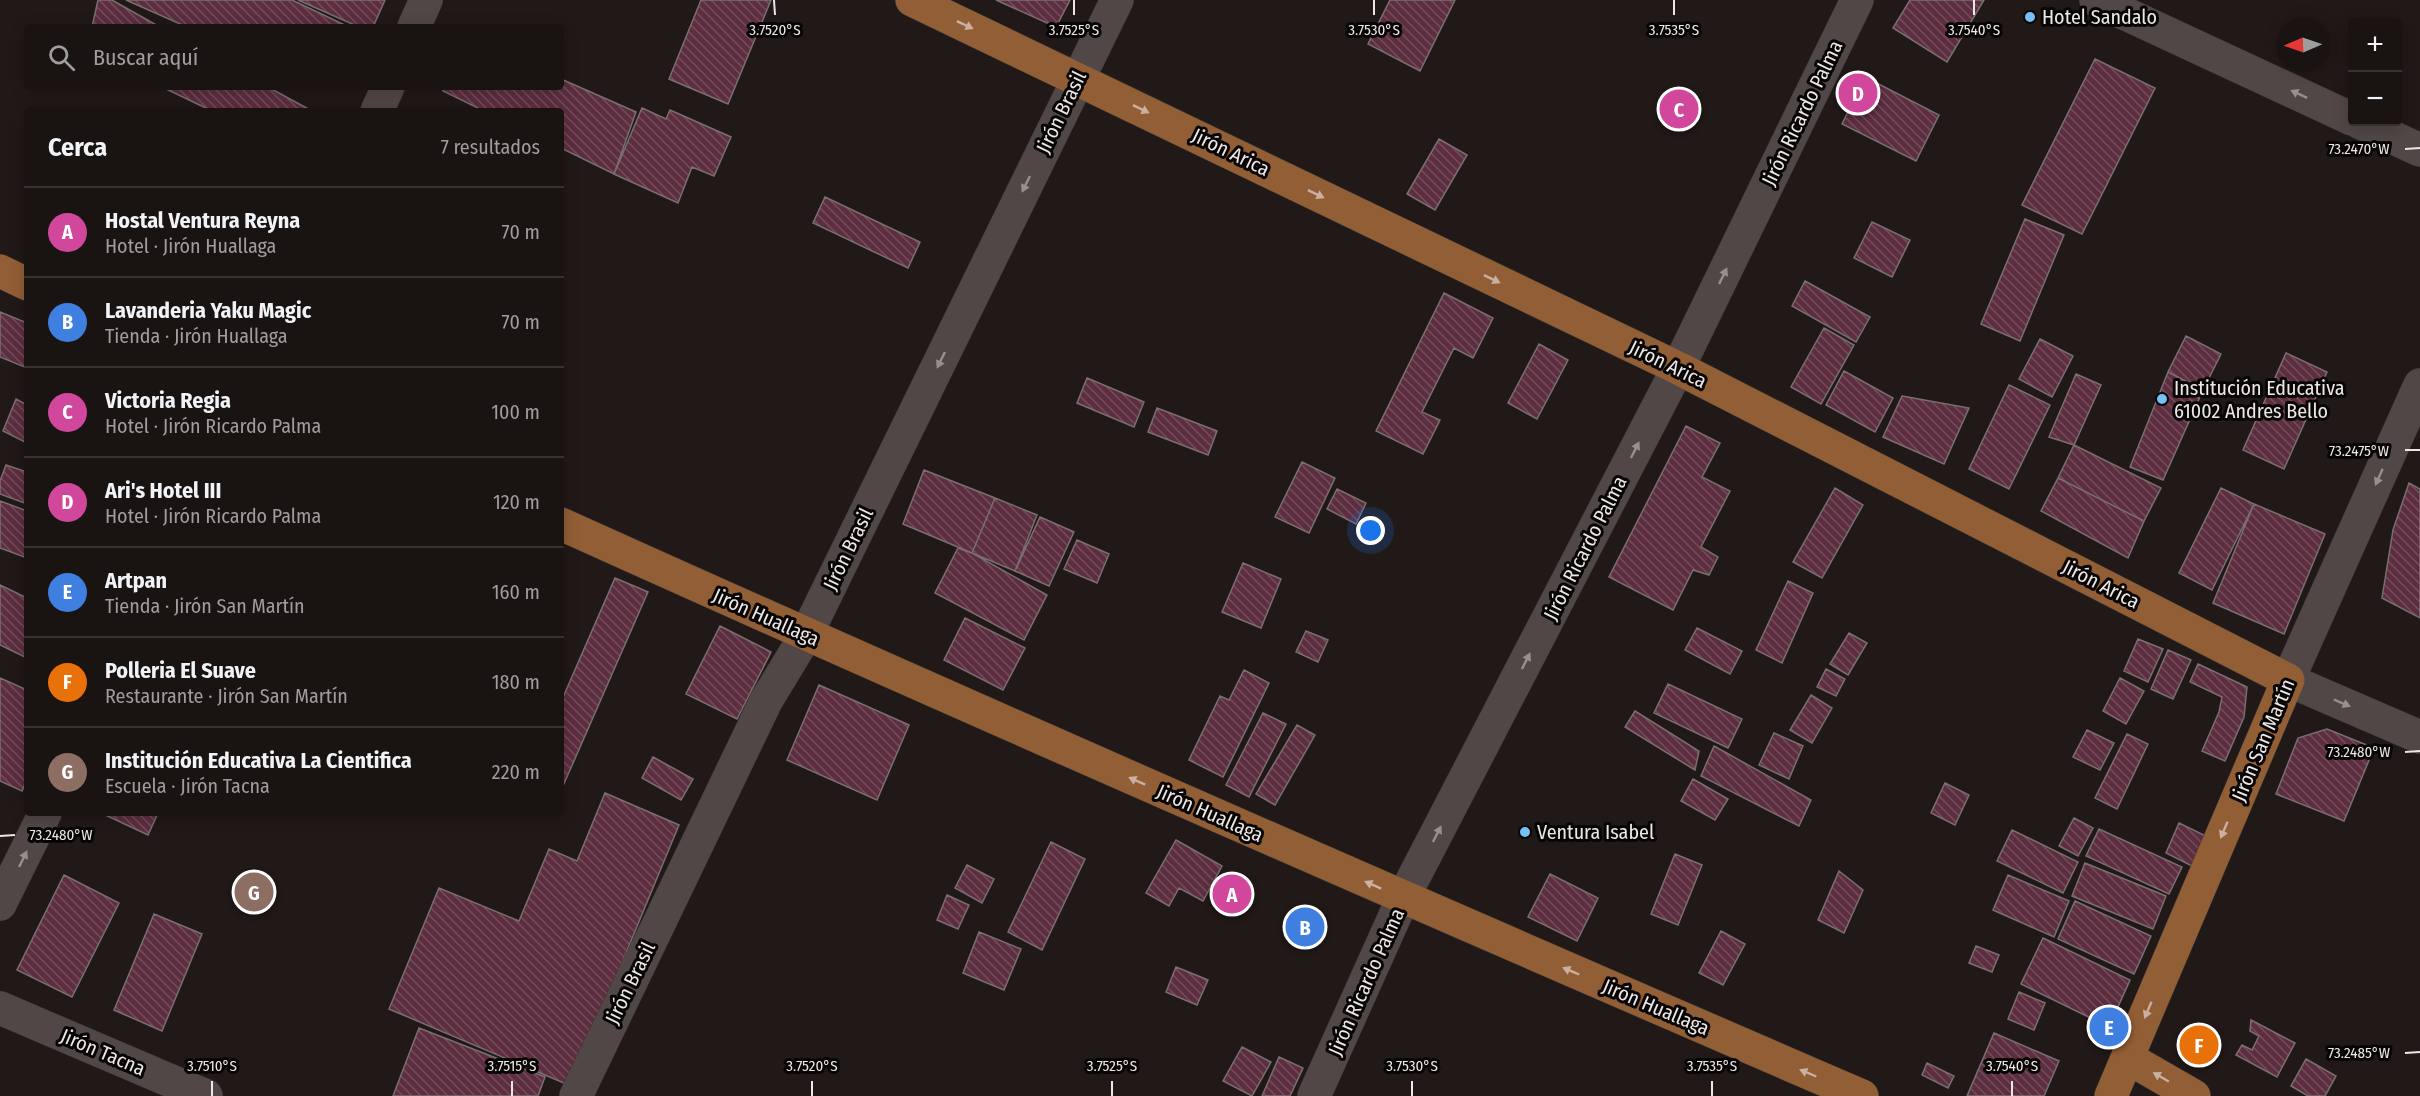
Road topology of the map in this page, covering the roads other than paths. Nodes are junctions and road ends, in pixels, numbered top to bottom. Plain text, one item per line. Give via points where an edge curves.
1 (426, 0) edge
2 (912, 0) edge
3 (1117, 0) edge
4 (1857, 0) edge
5 (2096, 0) edge
6 (415, 24) edge
7 (1078, 78) junction
8 (387, 90) edge
9 (379, 108) edge
10 (2348, 117) edge
11 (2368, 126) edge
12 (2420, 150) edge
13 (0, 271) edge
14 (24, 283) edge
15 (1678, 368) junction
16 (2420, 385) edge
17 (564, 525) edge
18 (806, 635) junction
19 (2288, 680) junction
20 (2420, 737) edge
21 (44, 816) edge
22 (1403, 898) junction
23 (0, 904) edge
24 (0, 1008) edge
25 (2128, 1058) junction
26 (206, 1096) edge
27 (576, 1096) edge
28 (597, 1096) edge
29 (1314, 1096) edge
30 (1862, 1096) edge
31 (2111, 1096) edge
32 (2194, 1096) edge

1 - 6 street
2 -> 7 main road, Jirón Arica
3 - 7 street, Jirón Brasil
15 -> 4 street, Jirón Ricardo Palma
10 -> 5 street
7 -> 15 main road, Jirón Arica
7 -> 18 street, Jirón Brasil
8 - 9 street
11 - 12 street
13 - 14 main road
15 - 19 main road, Jirón Arica
22 -> 15 street, Jirón Ricardo Palma
16 -> 19 street, Jirón San Martín
17 - 18 main road, Jirón Huallaga
22 -> 18 main road, Jirón Huallaga
18 - 27 street, Jirón Brasil via 766,701
18 - 28 street via 783,710
19 -> 20 street, Jirón Arica
19 -> 25 main road, Jirón San Martín
23 -> 21 street
22 - 29 street, Jirón Ricardo Palma
30 -> 22 main road, Jirón Huallaga
24 - 26 street, Jirón Tacna
25 - 31 main road, Jirón San Martín
32 -> 25 main road

